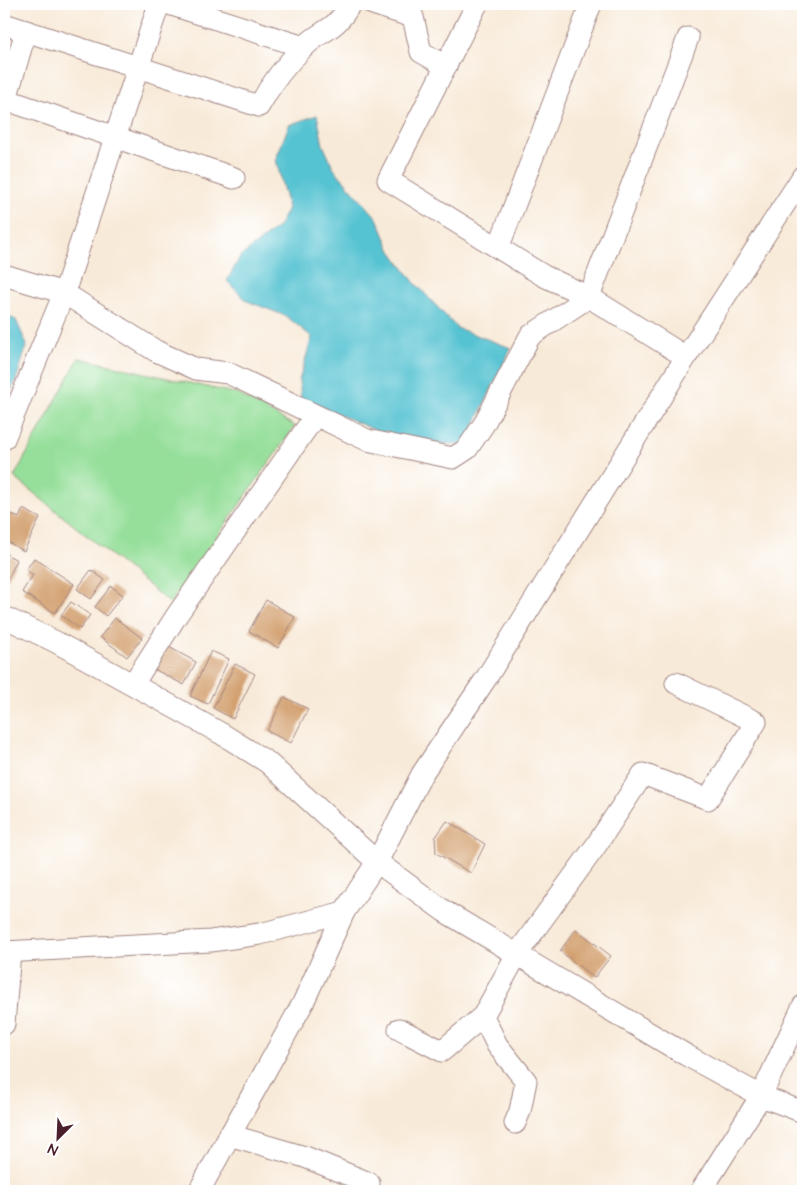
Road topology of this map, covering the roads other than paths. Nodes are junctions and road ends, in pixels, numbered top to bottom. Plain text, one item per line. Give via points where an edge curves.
1 (158, 4) edge
2 (168, 4) edge
3 (350, 4) edge
4 (372, 4) edge
5 (477, 4) edge
6 (591, 4) edge
7 (4, 24) edge
8 (26, 32) junction
9 (688, 38) dead end
10 (304, 47) junction
11 (138, 66) junction
12 (446, 66) junction
13 (4, 102) edge
14 (115, 136) junction
15 (803, 176) edge
16 (234, 178) dead end
17 (797, 199) edge
18 (499, 246) junction
19 (4, 275) edge
20 (64, 293) junction
21 (589, 298) junction
22 (686, 358) junction
23 (315, 416) junction
24 (4, 439) edge
25 (4, 617) edge
26 (676, 682) dead end
27 (132, 684) junction
28 (377, 862) junction
29 (344, 912) junction
30 (7, 952) edge
31 (517, 954) junction
32 (803, 1006) edge
33 (483, 1016) junction
34 (4, 1024) edge
35 (399, 1029) dead end
36 (761, 1096) junction
37 (803, 1112) edge
38 (515, 1123) dead end
39 (229, 1135) junction
40 (199, 1191) edge
41 (367, 1191) edge
42 (701, 1191) edge

1 - 11 street
2 - 10 street
3 - 10 street via 342,20
4 - 12 street via 413,17 421,52
5 - 12 street
6 - 18 street
7 - 8 street
8 - 11 street
8 - 13 street
9 - 21 street
10 - 11 street via 271,83 259,106
11 - 14 street
12 - 18 street via 388,180
13 - 14 street
14 - 16 street
14 - 20 street
15 - 17 street
17 - 22 street
18 - 21 street via 544,276
19 - 20 street
20 - 23 street via 156,351 196,369 228,373
20 - 24 street
21 - 22 street
21 - 23 street via 530,336 484,424 467,449 453,458 367,440
22 - 28 street via 485,680 422,774
23 - 27 street
25 - 27 street
26 - 31 street via 756,722 708,799 643,774 595,847
27 - 28 street via 267,762
28 - 29 street
28 - 31 street via 444,911
29 - 30 street via 260,934 211,941
29 - 39 street via 304,1003
30 - 34 street
31 - 33 street
31 - 36 street
32 - 36 street
33 - 35 street via 442,1051
33 - 38 street via 497,1045 526,1081
36 - 37 street
36 - 42 street
39 - 40 street
39 - 41 street via 305,1157 369,1183

